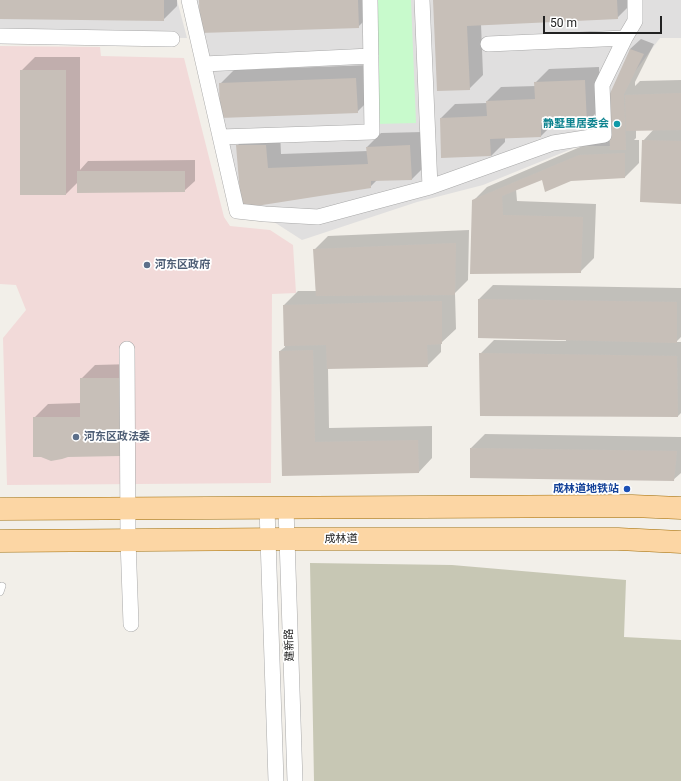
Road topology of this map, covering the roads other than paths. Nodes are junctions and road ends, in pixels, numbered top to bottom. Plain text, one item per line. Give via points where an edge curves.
1 (189, 0) edge
2 (370, 0) edge
3 (422, 0) edge
4 (635, 0) edge
5 (0, 36) edge
6 (625, 38) junction
7 (172, 39) dead end
8 (488, 44) dead end
9 (371, 56) junction
10 (204, 64) junction
11 (220, 137) junction
12 (430, 187) junction
13 (127, 349) dead end
14 (277, 508) junction
15 (681, 508) edge
16 (0, 509) edge
17 (128, 509) junction
18 (278, 539) junction
19 (128, 540) junction
20 (0, 541) edge
21 (681, 542) edge
22 (131, 624) dead end
23 (276, 781) edge
24 (295, 781) edge

1 - 10 street
2 - 9 street
3 - 12 street
4 - 6 street via 636,21
5 - 7 street
6 - 8 street
6 - 12 street via 602,85 604,135 553,143
9 - 10 street
9 - 11 street via 372,132
10 - 11 street
11 - 12 street via 237,211 318,217
13 - 17 street
14 - 15 main road
14 - 17 main road
14 - 18 street, 建新路
16 - 17 main road
17 - 19 street
18 - 19 main road, 成林道
18 - 21 main road, 成林道 via 618,539
18 - 23 street, 建新路
18 - 24 street, 建新路
19 - 20 main road, 成林道
19 - 22 street

